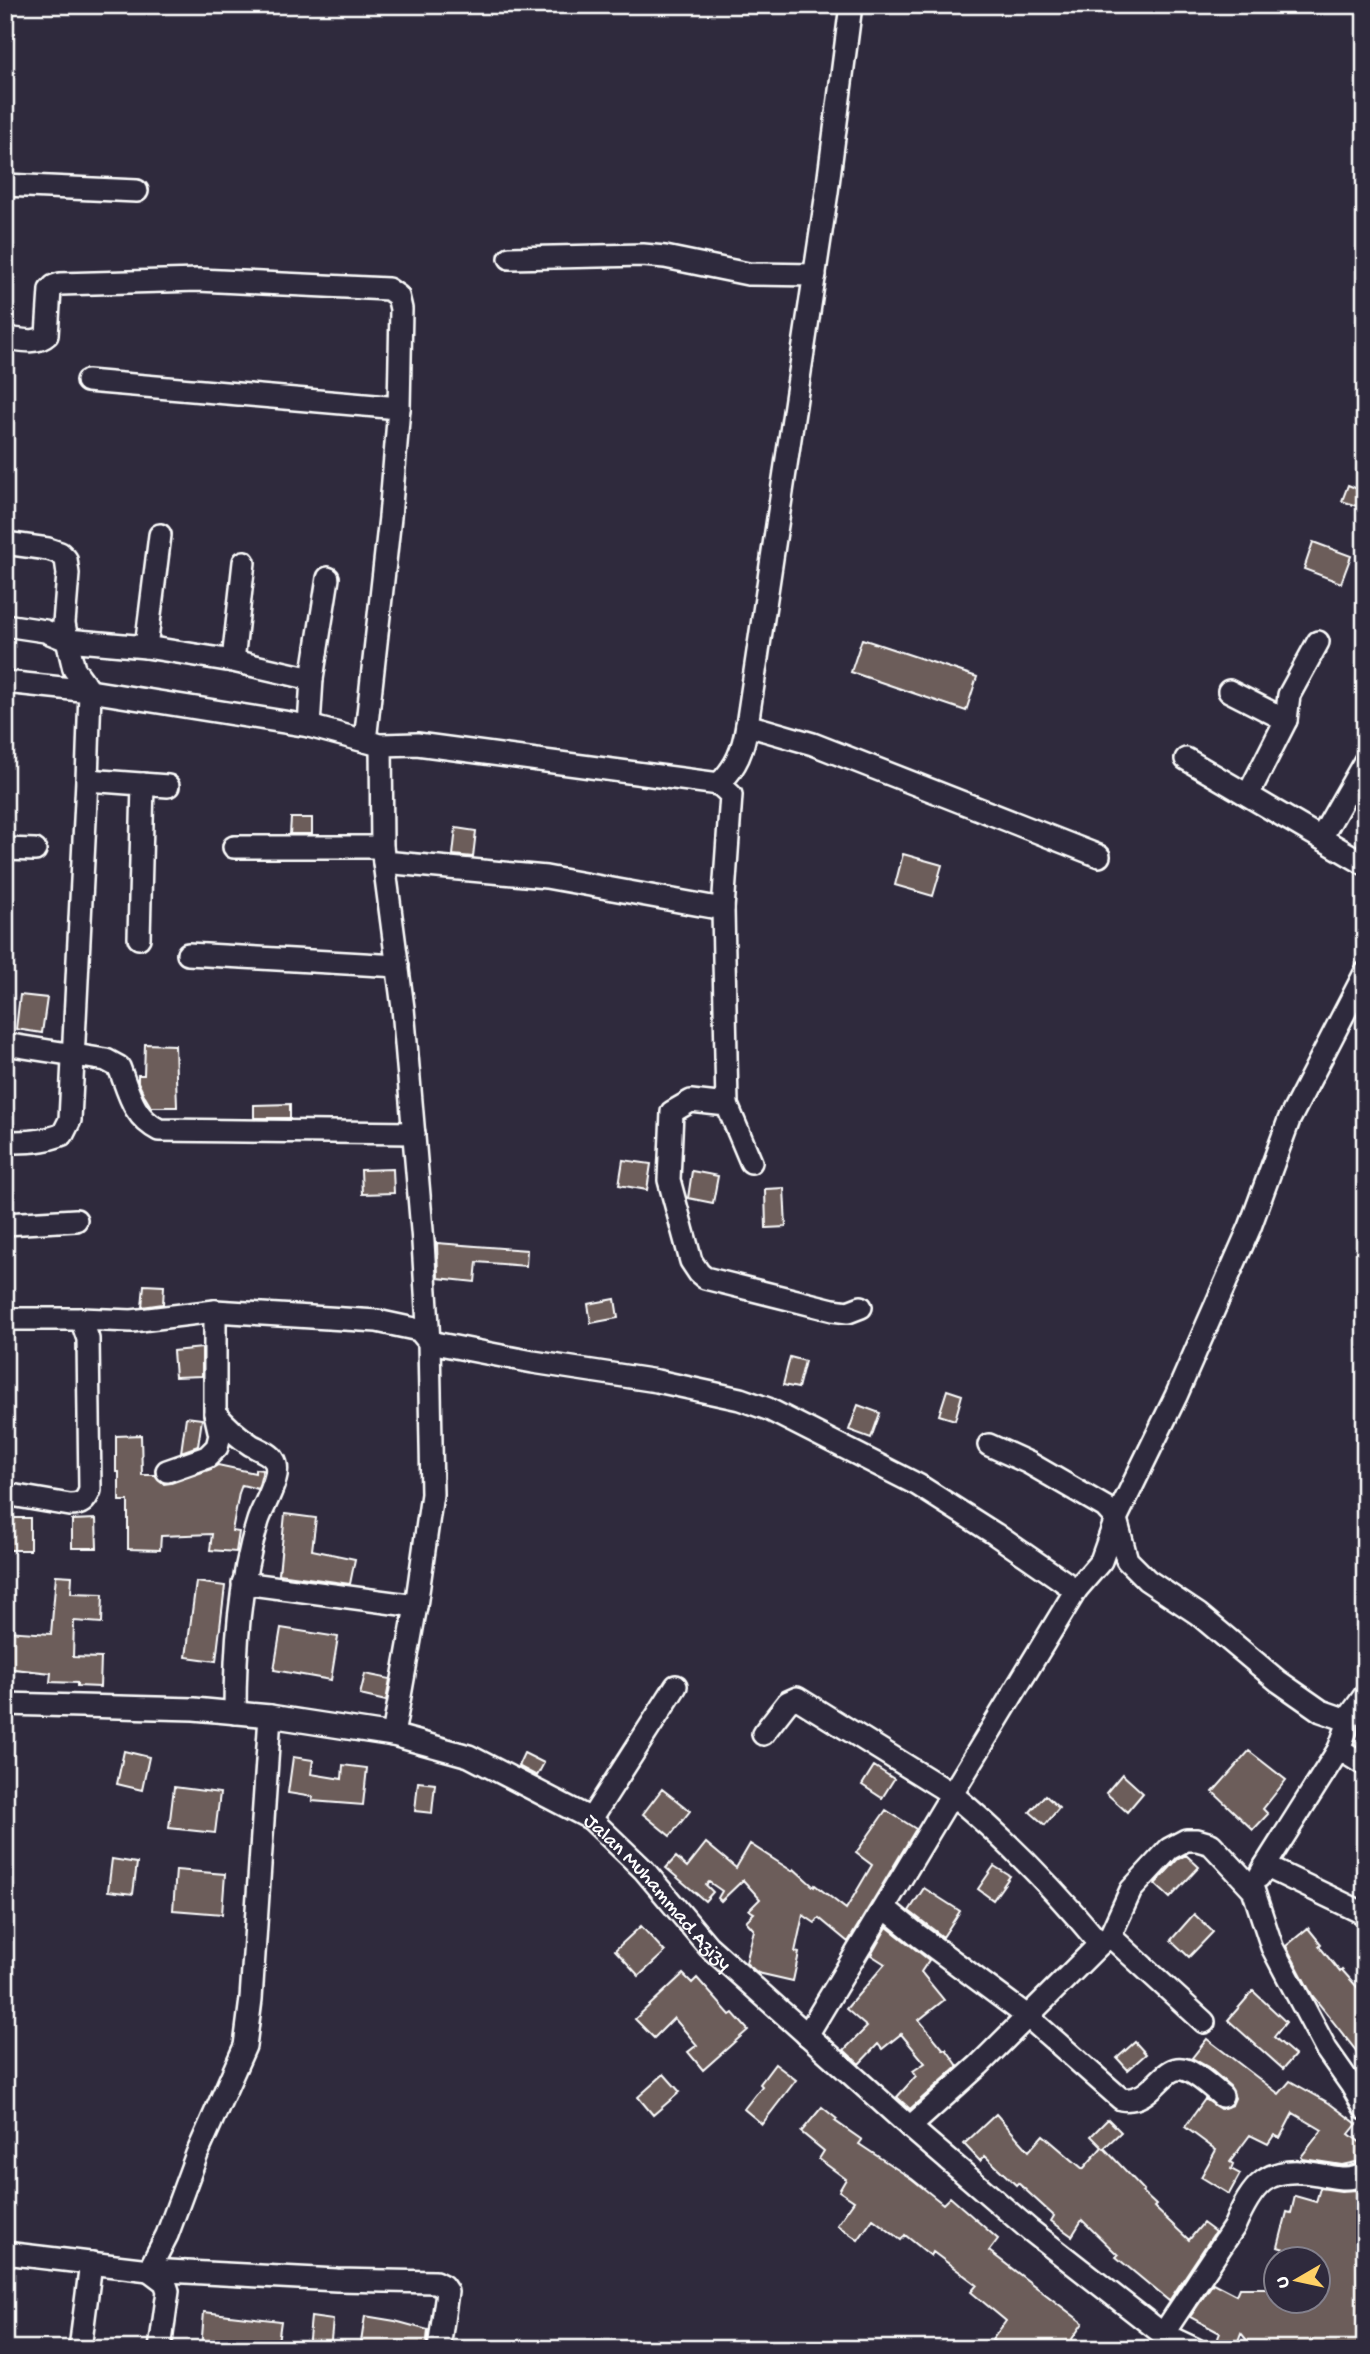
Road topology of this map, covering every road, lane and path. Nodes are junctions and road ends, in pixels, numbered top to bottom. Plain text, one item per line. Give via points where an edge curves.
1 (851, 5) edge
2 (5, 185) edge
3 (137, 191) dead end
4 (510, 258) dead end
5 (815, 275) junction
6 (5, 338) edge
7 (87, 381) dead end
8 (399, 408) junction
9 (160, 535) dead end
10 (5, 543) edge
11 (244, 562) dead end
12 (328, 578) dead end
13 (5, 625) edge
14 (67, 640) junction
15 (1318, 642) dead end
16 (146, 647) junction
17 (233, 661) junction
18 (312, 679) junction
19 (5, 682) edge
20 (90, 691) junction
21 (1229, 691) dead end
22 (1286, 720) junction
23 (747, 725) junction
24 (309, 726) junction
25 (373, 743) junction
26 (1186, 759) dead end
27 (1365, 761) edge
28 (87, 780) junction
29 (144, 784) junction
30 (719, 784) junction
31 (168, 786) dead end
32 (1248, 795) junction
33 (1321, 838) junction
34 (234, 847) dead end
35 (5, 849) edge
36 (35, 850) dead end
37 (383, 855) junction
38 (1099, 856) dead end
39 (1365, 864) edge
40 (723, 909) junction
41 (139, 938) dead end
42 (188, 954) dead end
43 (398, 966) junction
44 (1365, 973) edge
45 (5, 1044) edge
46 (74, 1055) junction
47 (727, 1105) junction
48 (414, 1133) junction
49 (5, 1142) edge
50 (751, 1162) dead end
51 (76, 1220) dead end
52 (5, 1224) edge
53 (861, 1307) dead end
54 (215, 1311) junction
55 (5, 1319) edge
56 (81, 1319) junction
57 (429, 1342) junction
58 (215, 1413) junction
59 (989, 1446) dead end
60 (167, 1471) dead end
61 (5, 1494) edge
62 (1115, 1519) junction
63 (1127, 1560) junction
64 (1101, 1561) junction
65 (243, 1583) junction
66 (1076, 1590) junction
67 (416, 1606) junction
68 (676, 1686) dead end
69 (1365, 1695) edge
70 (5, 1704) edge
71 (235, 1713) junction
72 (270, 1716) junction
73 (1347, 1720) junction
74 (764, 1734) dead end
75 (393, 1735) junction
76 (1339, 1749) junction
77 (1365, 1765) edge
78 (951, 1794) junction
79 (591, 1819) junction
80 (1265, 1866) junction
81 (1253, 1889) junction
82 (885, 1908) junction
83 (1365, 1914) edge
84 (1105, 1940) junction
85 (1027, 2016) junction
86 (1204, 2022) dead end
87 (807, 2035) junction
88 (1222, 2096) dead end
89 (1365, 2109) edge
90 (910, 2127) junction
91 (1365, 2173) edge
92 (5, 2253) edge
93 (91, 2263) junction
94 (149, 2270) junction
95 (1163, 2334) junction
96 (80, 2349) edge
97 (160, 2349) edge
98 (439, 2349) edge
99 (1195, 2349) edge

1 - 5 street
2 - 3 street
4 - 5 street via 643,255 748,274
5 - 23 street
6 - 8 street via 32,341 47,335 50,290 60,284 198,281 388,289 398,296 401,309
7 - 8 street
8 - 25 street
9 - 16 street
10 - 14 street via 60,553 65,559
11 - 17 street
12 - 18 street
13 - 14 street via 45,631
14 - 16 street
14 - 20 street via 74,668
15 - 22 street via 1289,695
16 - 17 street
17 - 18 street
18 - 24 street
19 - 20 street
20 - 24 street
20 - 28 street
21 - 22 street
22 - 32 street
23 - 30 street via 736,765
23 - 38 street via 813,744
24 - 25 street
25 - 30 street via 417,744
25 - 37 street
26 - 32 street
27 - 33 street
28 - 29 street
28 - 46 street
29 - 31 street
29 - 41 street
30 - 40 street via 730,795
32 - 33 street
33 - 39 street
34 - 37 street
35 - 36 street
37 - 40 street via 546,877
37 - 43 street
40 - 47 street
42 - 43 street
43 - 48 street
44 - 62 street via 1289,1121 1250,1227 1176,1396
45 - 46 street
46 - 48 street via 119,1067 136,1112 159,1130
46 - 49 street via 70,1120 64,1134 39,1141
47 - 50 street
47 - 53 street via 691,1101 672,1112 669,1180 691,1261 705,1278 833,1310
48 - 57 street
51 - 52 street
54 - 56 street via 132,1321
54 - 57 street via 377,1321 419,1330
54 - 58 street
55 - 56 street
56 - 61 street via 88,1339 88,1496 78,1505 70,1505
57 - 66 street via 657,1381 768,1409 918,1485
57 - 67 street via 432,1494
58 - 60 street via 220,1435 217,1447 207,1457
58 - 65 street via 276,1465
59 - 62 street via 1090,1498
62 - 63 street
62 - 64 street
63 - 64 street
63 - 73 street via 1278,1681 1321,1711
64 - 66 street
65 - 67 street
65 - 71 street
66 - 78 street
67 - 75 street
68 - 79 street
69 - 73 street
70 - 71 street, Jalan Muhammad Azizy
71 - 72 street, Jalan Muhammad Azizy
72 - 75 street, Jalan Muhammad Azizy
72 - 94 street via 245,2046
73 - 76 street
74 - 78 street via 788,1702 797,1698
75 - 79 street, Jalan Muhammad Azizy via 469,1756
76 - 77 street
76 - 80 street
78 - 82 street
78 - 84 street
79 - 87 street, Jalan Muhammad Azizy via 643,1870 708,1946
80 - 81 street
80 - 83 street
81 - 84 street via 1211,1844 1186,1840 1169,1849 1131,1889
81 - 89 street via 1272,1947 1326,2049
82 - 85 street
82 - 87 street
84 - 85 street
84 - 86 street
85 - 88 street via 1121,2099 1141,2097 1172,2070 1183,2069
85 - 90 street
87 - 90 street, Jalan Muhammad Azizy
90 - 95 street, Jalan Muhammad Azizy via 1030,2231
91 - 95 street via 1340,2180 1315,2173 1273,2174 1259,2183
92 - 93 street
93 - 94 street
93 - 96 street
94 - 97 street via 168,2291
94 - 98 street via 435,2282 447,2292
95 - 99 street, Jalan Muhammad Azizy

